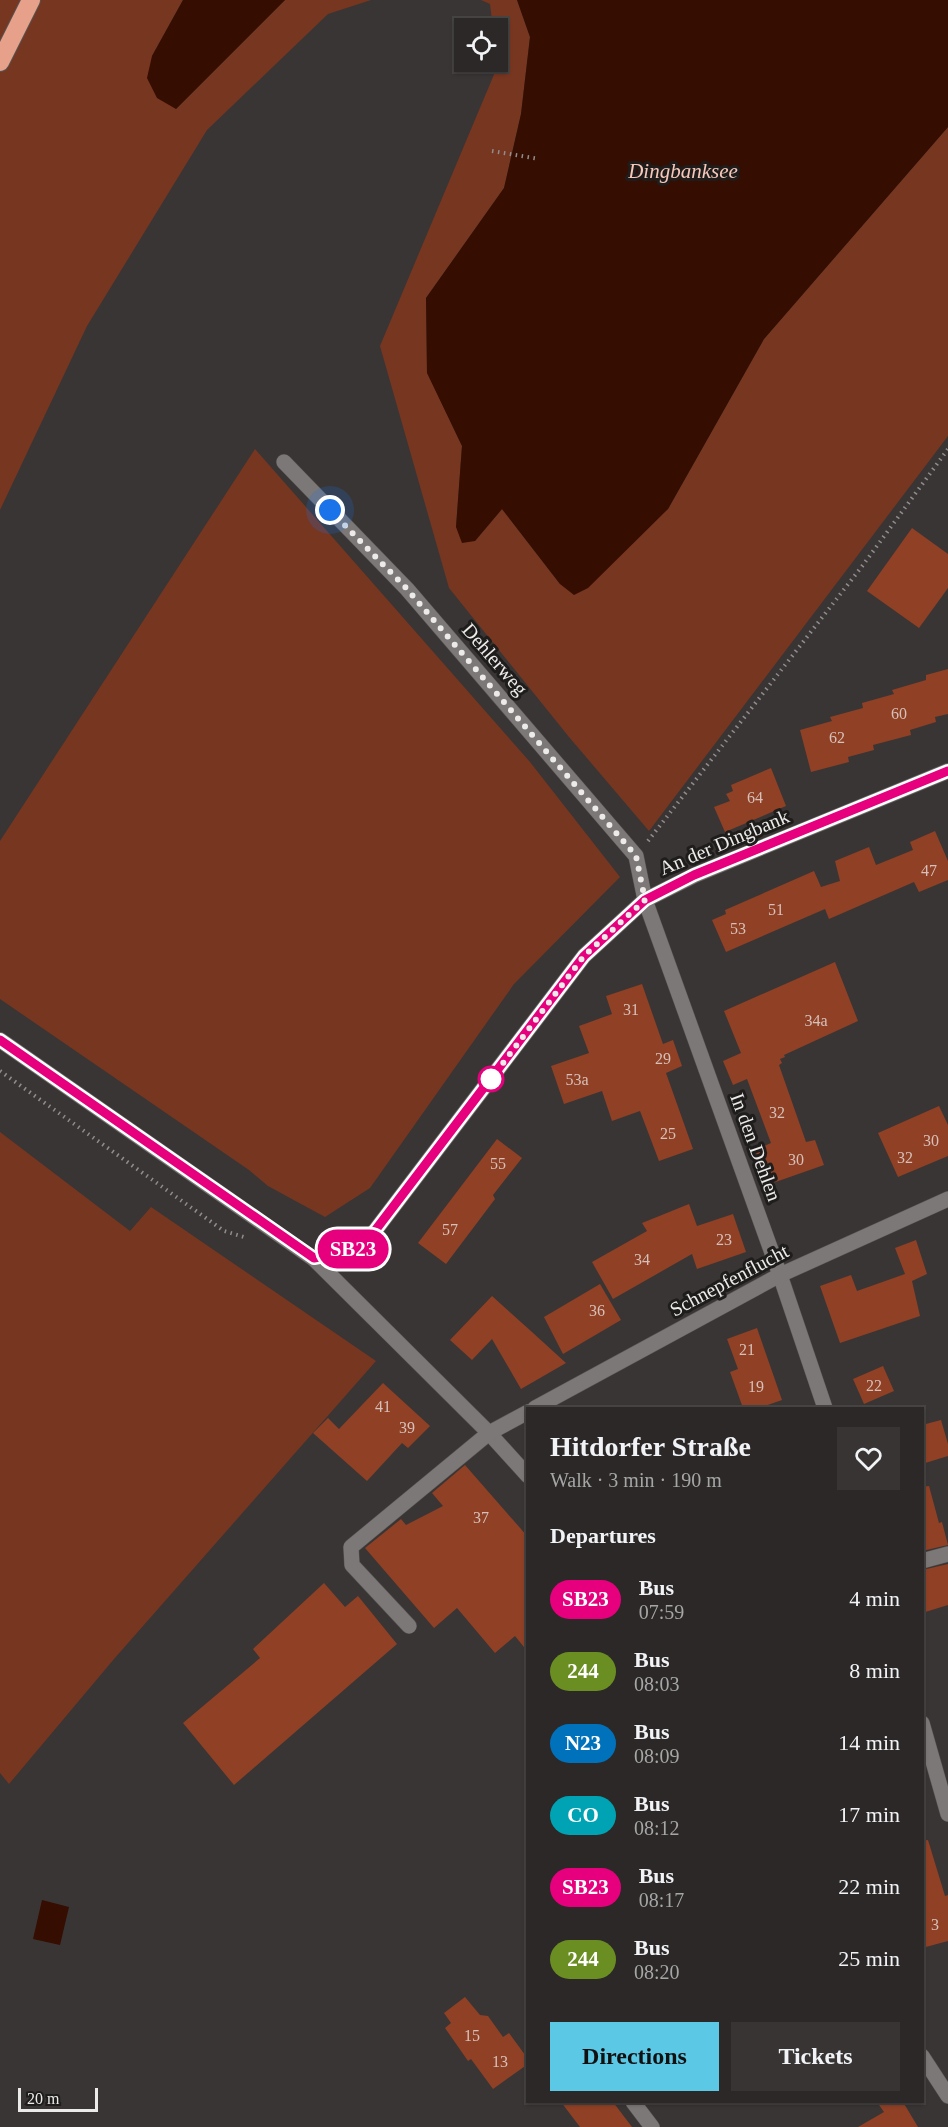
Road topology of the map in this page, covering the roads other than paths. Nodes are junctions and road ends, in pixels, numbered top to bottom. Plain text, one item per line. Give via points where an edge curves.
1 (31, 0) edge
2 (0, 62) edge
3 (284, 462) dead end
4 (948, 771) edge
5 (645, 900) junction
6 (0, 1040) edge
7 (948, 1198) edge
8 (314, 1258) junction
9 (780, 1275) junction
10 (537, 1407) edge
11 (825, 1407) edge
12 (526, 1413) edge
13 (489, 1433) junction
14 (526, 1474) edge
15 (948, 1554) edge
16 (924, 1560) edge
17 (409, 1626) dead end
18 (924, 1730) edge
19 (948, 1814) edge
20 (924, 2059) edge
21 (948, 2096) edge
22 (634, 2103) edge
23 (652, 2127) edge

1 - 2 highway
3 - 5 street, Dehlerweg via 407,589 636,856
4 - 5 street, An der Dingbank via 694,875
5 - 8 street, An der Dingbank via 584,956 374,1232 351,1251
5 - 9 street, In den Dehlen
6 - 8 street
7 - 9 street, Schnepfenflucht
8 - 13 street
9 - 10 street, Schnepfenflucht
9 - 11 street, In den Dehlen
12 - 13 street
13 - 14 street
13 - 17 street via 351,1547 352,1565
15 - 16 street
18 - 19 street
20 - 21 street
22 - 23 street

